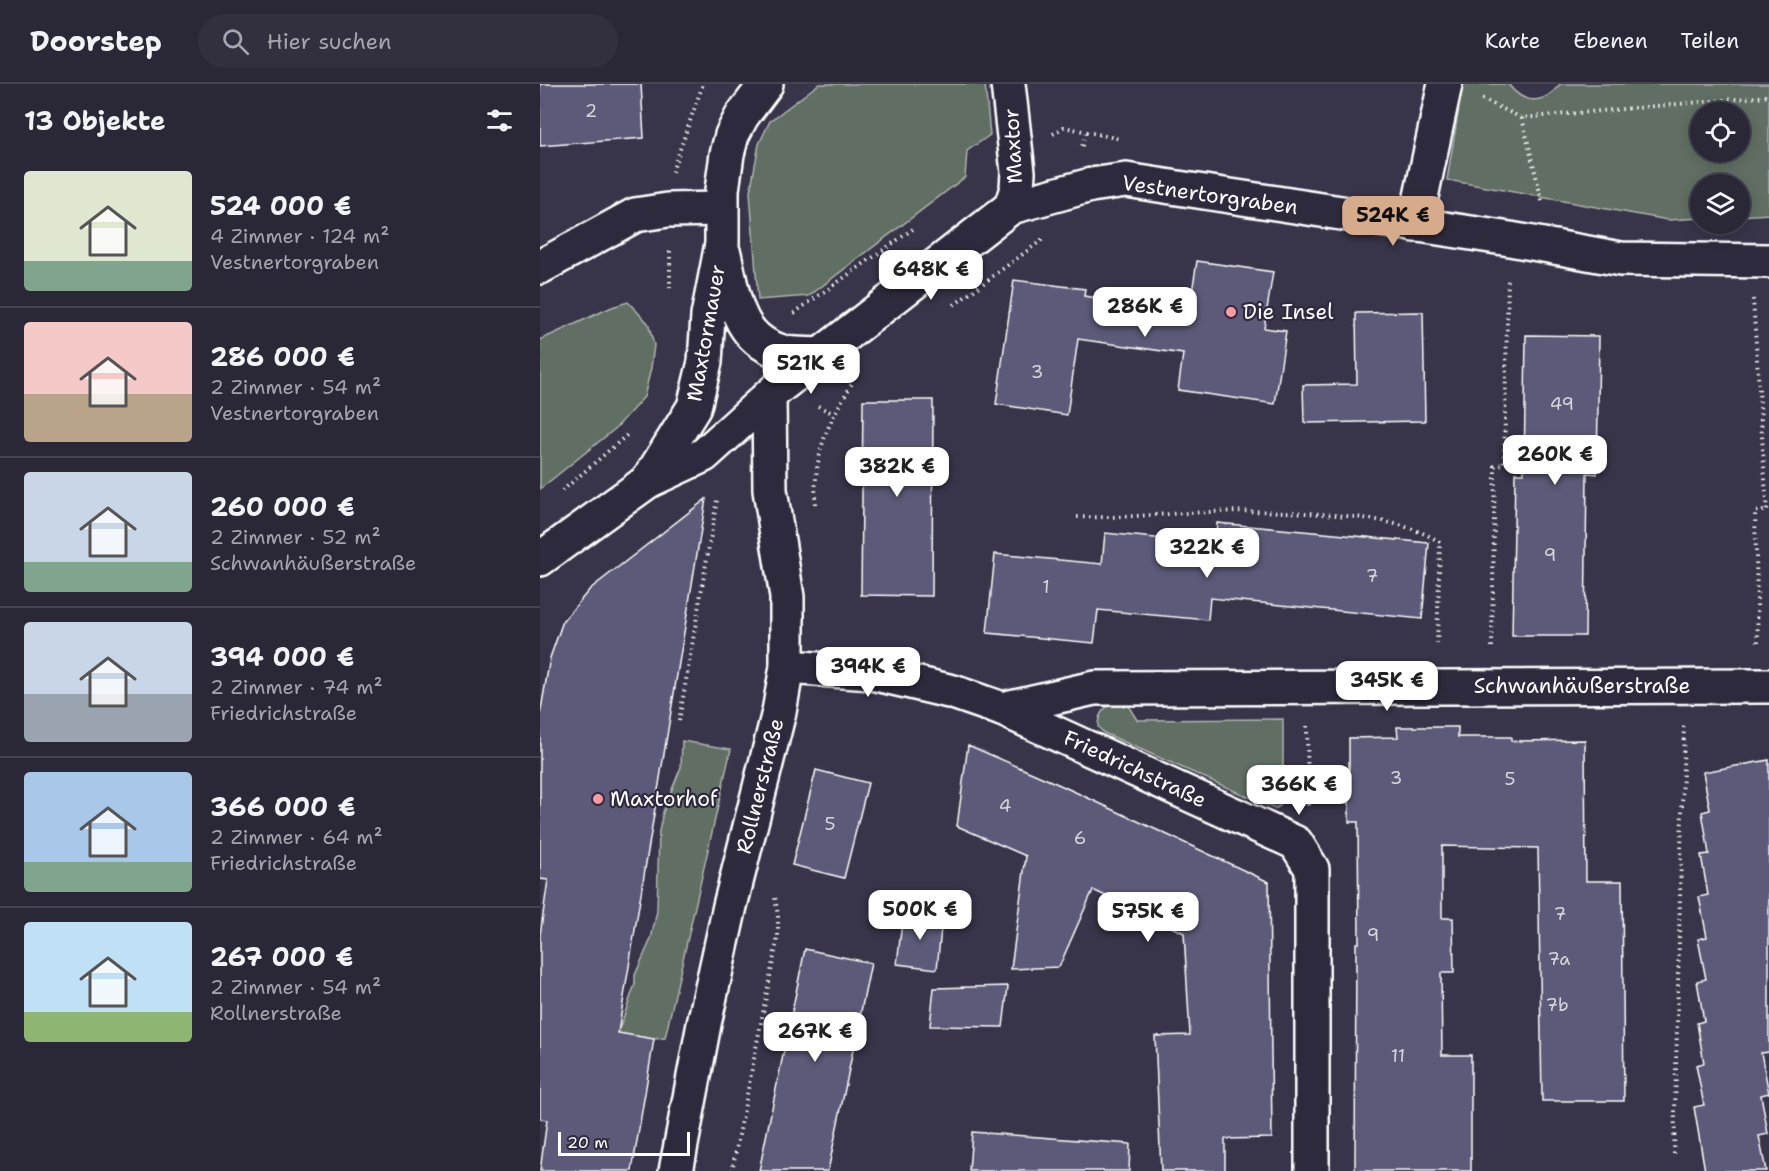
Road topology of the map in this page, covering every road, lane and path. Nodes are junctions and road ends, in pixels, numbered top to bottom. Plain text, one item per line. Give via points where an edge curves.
1 (1008, 84) edge
2 (1445, 84) edge
3 (760, 86) edge
4 (1769, 96) edge
5 (1482, 99) dead end
6 (1522, 118) junction
7 (1086, 132) dead end
8 (1017, 157) junction
9 (1011, 207) junction
10 (721, 209) junction
11 (1415, 225) junction
12 (916, 226) dead end
13 (1510, 240) junction
14 (722, 244) junction
15 (1543, 246) junction
16 (1760, 262) edge
17 (540, 267) edge
18 (756, 340) junction
19 (820, 355) junction
20 (857, 376) dead end
21 (769, 396) junction
22 (633, 430) dead end
23 (648, 481) junction
24 (560, 492) dead end
25 (717, 500) dead end
26 (815, 509) dead end
27 (1077, 517) dead end
28 (540, 559) edge
29 (787, 667) junction
30 (1764, 685) edge
31 (1435, 686) junction
32 (1491, 686) junction
33 (1307, 687) junction
34 (1685, 687) junction
35 (1002, 709) junction
36 (679, 721) dead end
37 (1308, 807) dead end
38 (774, 892) dead end
39 (1674, 1154) dead end
40 (676, 1171) edge
41 (732, 1171) edge
42 (1312, 1171) edge

1 - 8 street, Maxtor
2 - 11 street
3 - 10 street, Maxtormauer via 732,135
4 - 6 path
5 - 6 path
6 - 15 path via 1547,219
7 - 8 path via 1064,127
8 - 9 street, Maxtor via 1017,188
9 - 11 street, Vestnertorgraben via 1091,185 1126,180
9 - 19 street
10 - 14 street, Maxtormauer
10 - 17 street via 635,215
11 - 13 street, Vestnertorgraben
12 - 18 path
13 - 15 street, Vestnertorgraben
13 - 32 path via 1504,464 1495,466
14 - 18 street, Maxtormauer via 739,317
14 - 23 street, Maxtormauer via 708,316 705,362 694,407
15 - 16 street, Vestnertorgraben via 1621,259
16 - 30 path via 1767,511 1755,512
18 - 19 street via 789,354
19 - 21 street
20 - 26 path via 821,445 815,474
21 - 23 street via 704,455
21 - 29 street, Rollnerstraße via 769,480 787,597
22 - 24 path
23 - 28 street
25 - 36 path
27 - 31 path via 1281,511 1368,518 1424,532 1440,542
29 - 35 street, Friedrichstraße via 872,673 953,692
29 - 40 street, Rollnerstraße via 704,1024
30 - 34 street, Schwanhäußerstraße
31 - 32 street, Schwanhäußerstraße
31 - 33 street, Schwanhäußerstraße
32 - 34 street, Schwanhäußerstraße
33 - 35 street, Schwanhäußerstraße via 1094,688
33 - 37 path
34 - 39 path
35 - 42 street, Friedrichstraße via 1296,843 1312,869
38 - 41 path via 778,936

